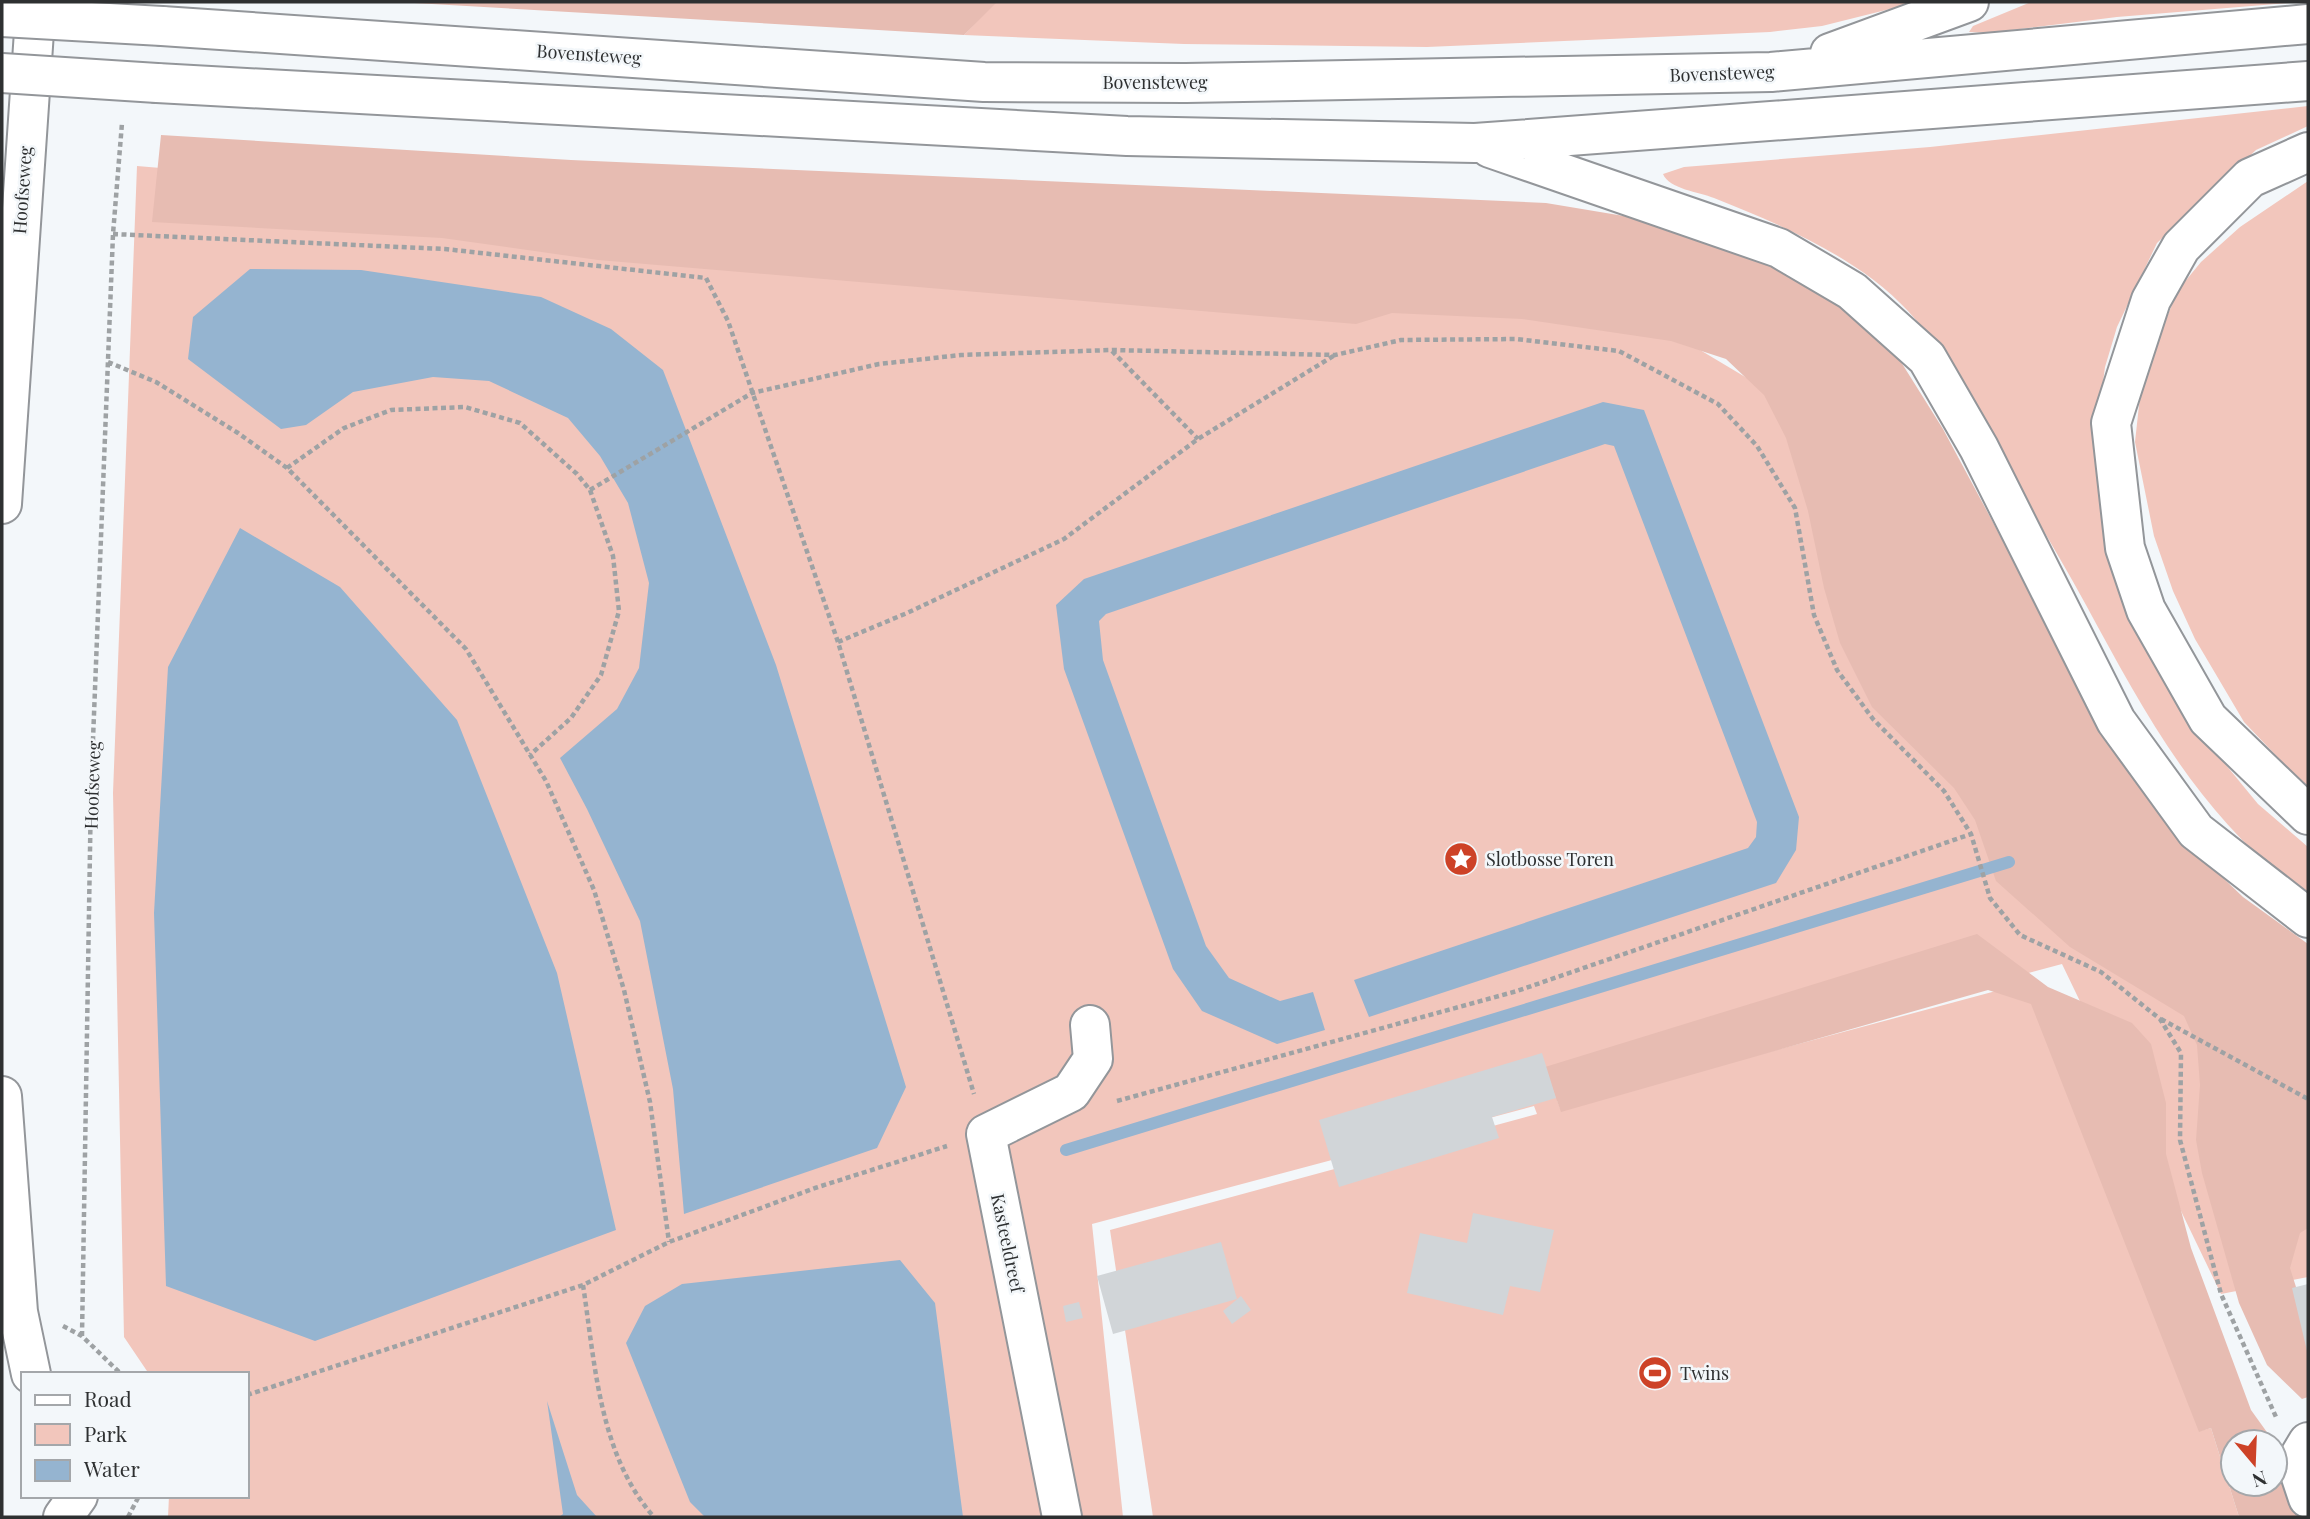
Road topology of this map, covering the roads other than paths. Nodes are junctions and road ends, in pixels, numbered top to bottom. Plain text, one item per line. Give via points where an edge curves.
1 (36, 2) edge
2 (1969, 2) edge
3 (2, 17) edge
4 (2308, 24) edge
5 (1771, 72) junction
6 (2, 73) edge
7 (2308, 81) edge
8 (1475, 143) junction
9 (2308, 152) edge
10 (2, 504) edge
11 (2308, 815) edge
12 (2308, 918) edge
13 (1090, 1026) dead end
14 (2, 1096) edge
15 (2, 1369) edge
16 (21, 1372) edge
17 (31, 1372) edge
18 (2302, 1452) edge
19 (77, 1498) edge
20 (2308, 1498) edge
21 (63, 1517) edge
22 (1062, 1517) edge

1 - 10 main road, Hoofseweg
2 - 5 main road
3 - 5 main road, Bovensteweg, bridge via 984,82
4 - 5 main road, Bovensteweg
6 - 8 main road, bridge via 1127,136
7 - 8 main road
8 - 12 main road via 1779,248 1852,291 1927,358 1979,447 2116,721 2196,831
9 - 11 main road via 2250,178 2181,247 2151,300 2111,424 2125,548 2146,610 2207,719
13 - 22 main road, Kasteeldreef via 1094,1059 1071,1092 986,1134
14 - 17 main road via 18,1312
15 - 16 main road
18 - 20 main road
19 - 21 main road

